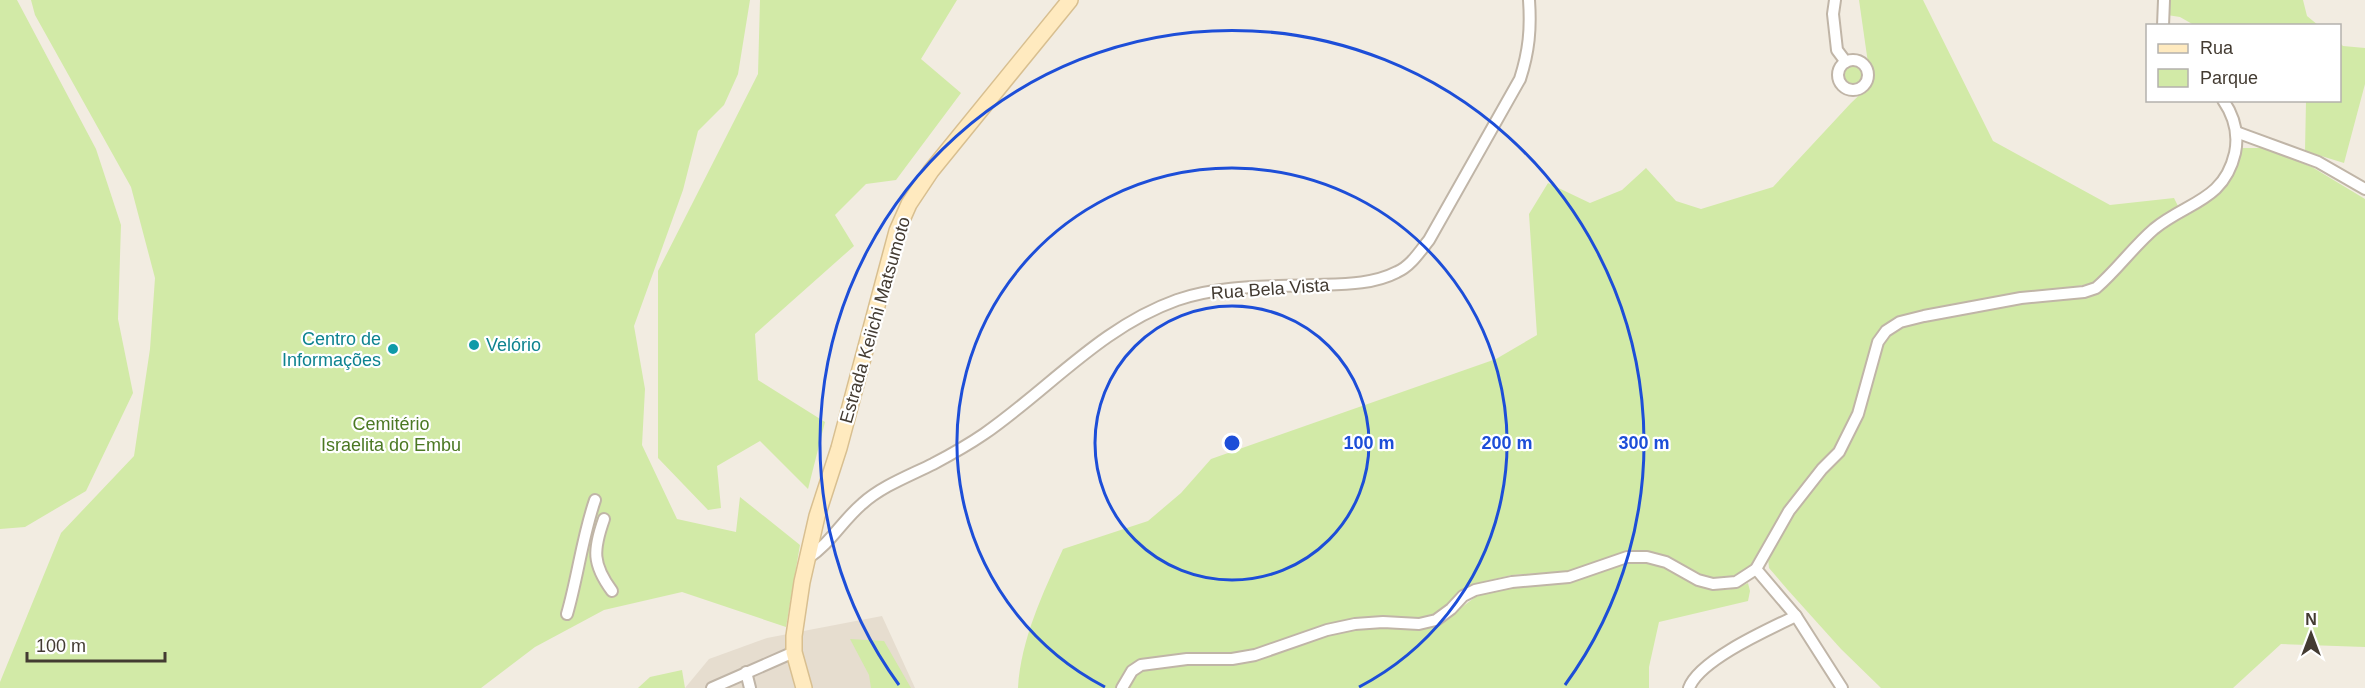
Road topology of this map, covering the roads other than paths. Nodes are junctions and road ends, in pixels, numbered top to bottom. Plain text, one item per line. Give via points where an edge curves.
1 (1070, 0) edge
2 (1529, 0) edge
3 (1835, 0) edge
4 (2164, 0) edge
5 (2163, 24) edge
6 (1845, 62) dead end
7 (2224, 102) edge
8 (2236, 132) junction
9 (2365, 189) edge
10 (595, 500) dead end
11 (604, 519) dead end
12 (807, 558) junction
13 (1756, 569) junction
14 (612, 591) dead end
15 (567, 614) dead end
16 (1796, 616) junction
17 (794, 652) junction
18 (746, 672) junction
19 (712, 688) edge
20 (750, 688) edge
21 (804, 688) edge
22 (1122, 688) edge
23 (1689, 688) edge
24 (1842, 688) edge

1 - 12 main road, Estrada Keiichi Matsumoto via 931,171 909,204 881,285
2 - 12 street, Rua Bela Vista via 1531,38 1520,79 1429,240 1399,272 1376,280 1343,284 1223,290 1178,300 1149,312 1091,348 984,434 879,491 862,504 831,540
3 - 6 street via 1837,50
4 - 5 street
7 - 8 street
8 - 9 street via 2318,162
8 - 13 street via 2232,165 2215,191 2156,227 2096,288 1924,316 1900,322 1886,331 1878,342 1849,434 1839,452 1789,511
10 - 15 street
11 - 14 street via 595,553 601,576
12 - 17 main road, Estrada Keiichi Matsumoto via 797,606
13 - 16 street
13 - 22 street via 1736,582 1713,584 1666,562 1627,557 1569,577 1475,590 1436,620 1419,624 1355,624 1256,655 1141,664
16 - 23 street via 1749,638 1710,665
16 - 24 street
17 - 18 street
17 - 21 main road, Estrada Keiichi Matsumoto
18 - 19 street
18 - 20 street

